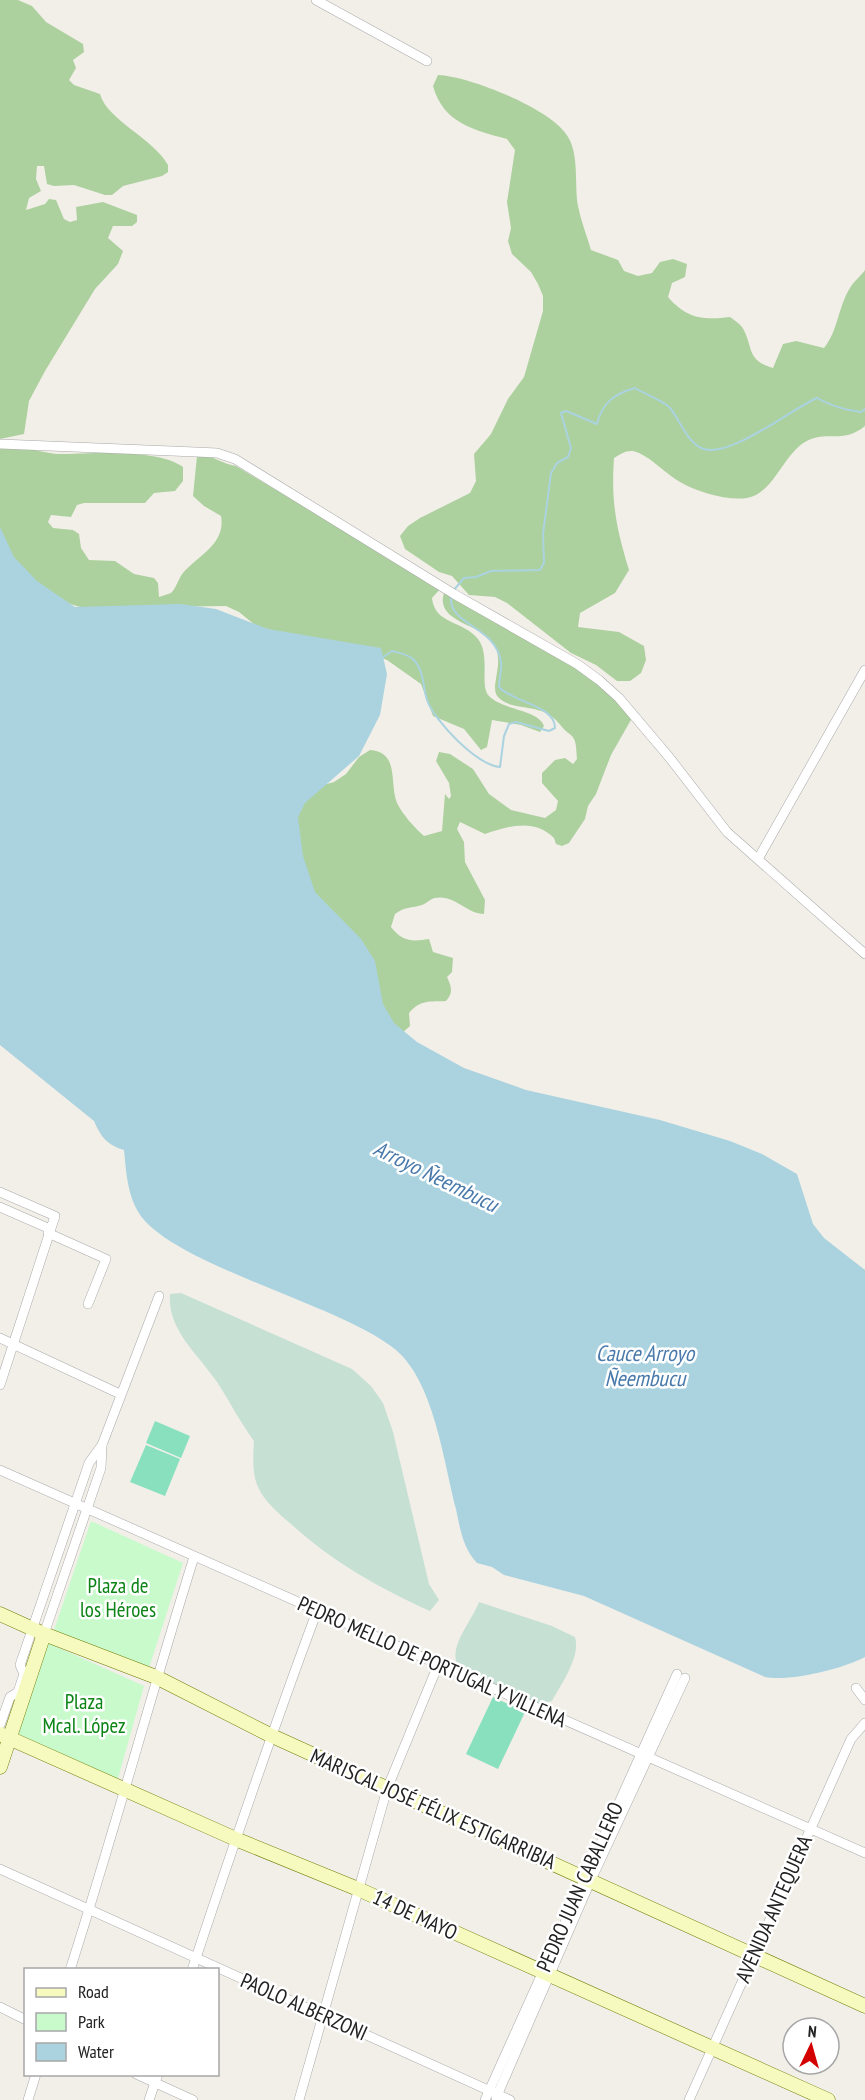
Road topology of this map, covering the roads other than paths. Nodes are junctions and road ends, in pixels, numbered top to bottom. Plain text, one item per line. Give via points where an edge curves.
1 (316, 0) edge
2 (427, 60) dead end
3 (0, 444) edge
4 (865, 670) edge
5 (758, 859) junction
6 (865, 954) edge
7 (0, 1192) edge
8 (0, 1207) edge
9 (49, 1231) junction
10 (159, 1296) dead end
11 (88, 1304) dead end
12 (0, 1338) edge
13 (13, 1343) junction
14 (0, 1385) edge
15 (120, 1394) junction
16 (102, 1445) junction
17 (0, 1470) edge
18 (75, 1504) junction
19 (87, 1509) junction
20 (194, 1557) junction
21 (317, 1611) junction
22 (0, 1614) edge
23 (38, 1631) junction
24 (438, 1665) junction
25 (681, 1676) dead end
26 (156, 1677) junction
27 (856, 1688) dead end
28 (865, 1701) edge
29 (865, 1723) edge
30 (0, 1725) edge
31 (270, 1735) junction
32 (5, 1736) edge
33 (645, 1756) junction
34 (0, 1767) edge
35 (387, 1789) junction
36 (126, 1790) junction
37 (812, 1830) junction
38 (238, 1840) junction
39 (865, 1853) edge
40 (0, 1869) edge
41 (587, 1880) junction
42 (358, 1889) junction
43 (89, 1910) junction
44 (755, 1958) junction
45 (196, 1960) junction
46 (71, 1968) edge
47 (193, 1968) edge
48 (215, 1968) edge
49 (219, 1970) edge
50 (545, 1974) junction
51 (865, 2006) edge
52 (0, 2007) edge
53 (321, 2014) junction
54 (24, 2019) edge
55 (715, 2049) junction
56 (35, 2076) edge
57 (156, 2079) edge
58 (492, 2096) edge
59 (28, 2100) edge
60 (149, 2100) edge
61 (193, 2100) edge
62 (299, 2100) edge
63 (510, 2100) edge
64 (689, 2100) edge
65 (696, 2100) edge
66 (828, 2100) edge

1 - 2 street
3 - 5 street via 217,453 235,459 599,680 669,756 707,809
4 - 5 street
5 - 6 street
7 - 9 street via 56,1216
8 - 9 street
9 - 11 street via 106,1259
9 - 13 street
10 - 15 street
12 - 13 street
13 - 14 street
13 - 15 street
15 - 16 street
16 - 18 street via 89,1463
16 - 19 street via 101,1467
17 - 18 street, PEDRO MELLO DE PORTUGAL Y VILLENA
18 - 19 street, PEDRO MELLO DE PORTUGAL Y VILLENA
18 - 23 street
19 - 20 street, PEDRO MELLO DE PORTUGAL Y VILLENA
19 - 23 street
20 - 21 street, PEDRO MELLO DE PORTUGAL Y VILLENA
20 - 26 street
21 - 24 street, PEDRO MELLO DE PORTUGAL Y VILLENA
21 - 31 street
22 - 23 main road, MARISCAL JOSÉ FÉLIX ESTIGARRIBIA
23 - 26 main road, MARISCAL JOSÉ FÉLIX ESTIGARRIBIA
23 - 30 street via 20,1665 24,1674 18,1692 10,1697
23 - 32 main road
24 - 33 street, PEDRO MELLO DE PORTUGAL Y VILLENA
24 - 35 street
25 - 33 street, PEDRO JUAN CABALLERO
26 - 31 main road, MARISCAL JOSÉ FÉLIX ESTIGARRIBIA
26 - 36 street
27 - 28 street
29 - 37 street, AVENIDA ANTEQUERA
31 - 35 main road, MARISCAL JOSÉ FÉLIX ESTIGARRIBIA
31 - 38 street
32 - 34 main road
32 - 36 main road, 14 DE MAYO
33 - 37 street, PEDRO MELLO DE PORTUGAL Y VILLENA
33 - 41 street, PEDRO JUAN CABALLERO
35 - 41 main road, MARISCAL JOSÉ FÉLIX ESTIGARRIBIA
35 - 42 street
36 - 38 main road, 14 DE MAYO
36 - 43 street
37 - 39 street, PEDRO MELLO DE PORTUGAL Y VILLENA
37 - 44 street, AVENIDA ANTEQUERA
38 - 42 main road, 14 DE MAYO
38 - 45 street
40 - 43 street, PAOLO ALBERZONI
41 - 44 main road, MARISCAL JOSÉ FÉLIX ESTIGARRIBIA
41 - 50 street, PEDRO JUAN CABALLERO
42 - 50 main road, 14 DE MAYO
42 - 53 street
43 - 45 street, PAOLO ALBERZONI
43 - 46 street
44 - 51 main road, MARISCAL JOSÉ FÉLIX ESTIGARRIBIA
44 - 55 street, AVENIDA ANTEQUERA
45 - 47 street
45 - 48 street, PAOLO ALBERZONI
49 - 53 street, PAOLO ALBERZONI
50 - 55 main road, 14 DE MAYO
50 - 58 street, PEDRO JUAN CABALLERO
52 - 54 street
53 - 58 street, PAOLO ALBERZONI
53 - 62 street
55 - 64 street, AVENIDA ANTEQUERA
55 - 65 street, AVENIDA ANTEQUERA
55 - 66 main road, 14 DE MAYO
56 - 59 street
57 - 60 street
57 - 61 street
58 - 63 street, PAOLO ALBERZONI

